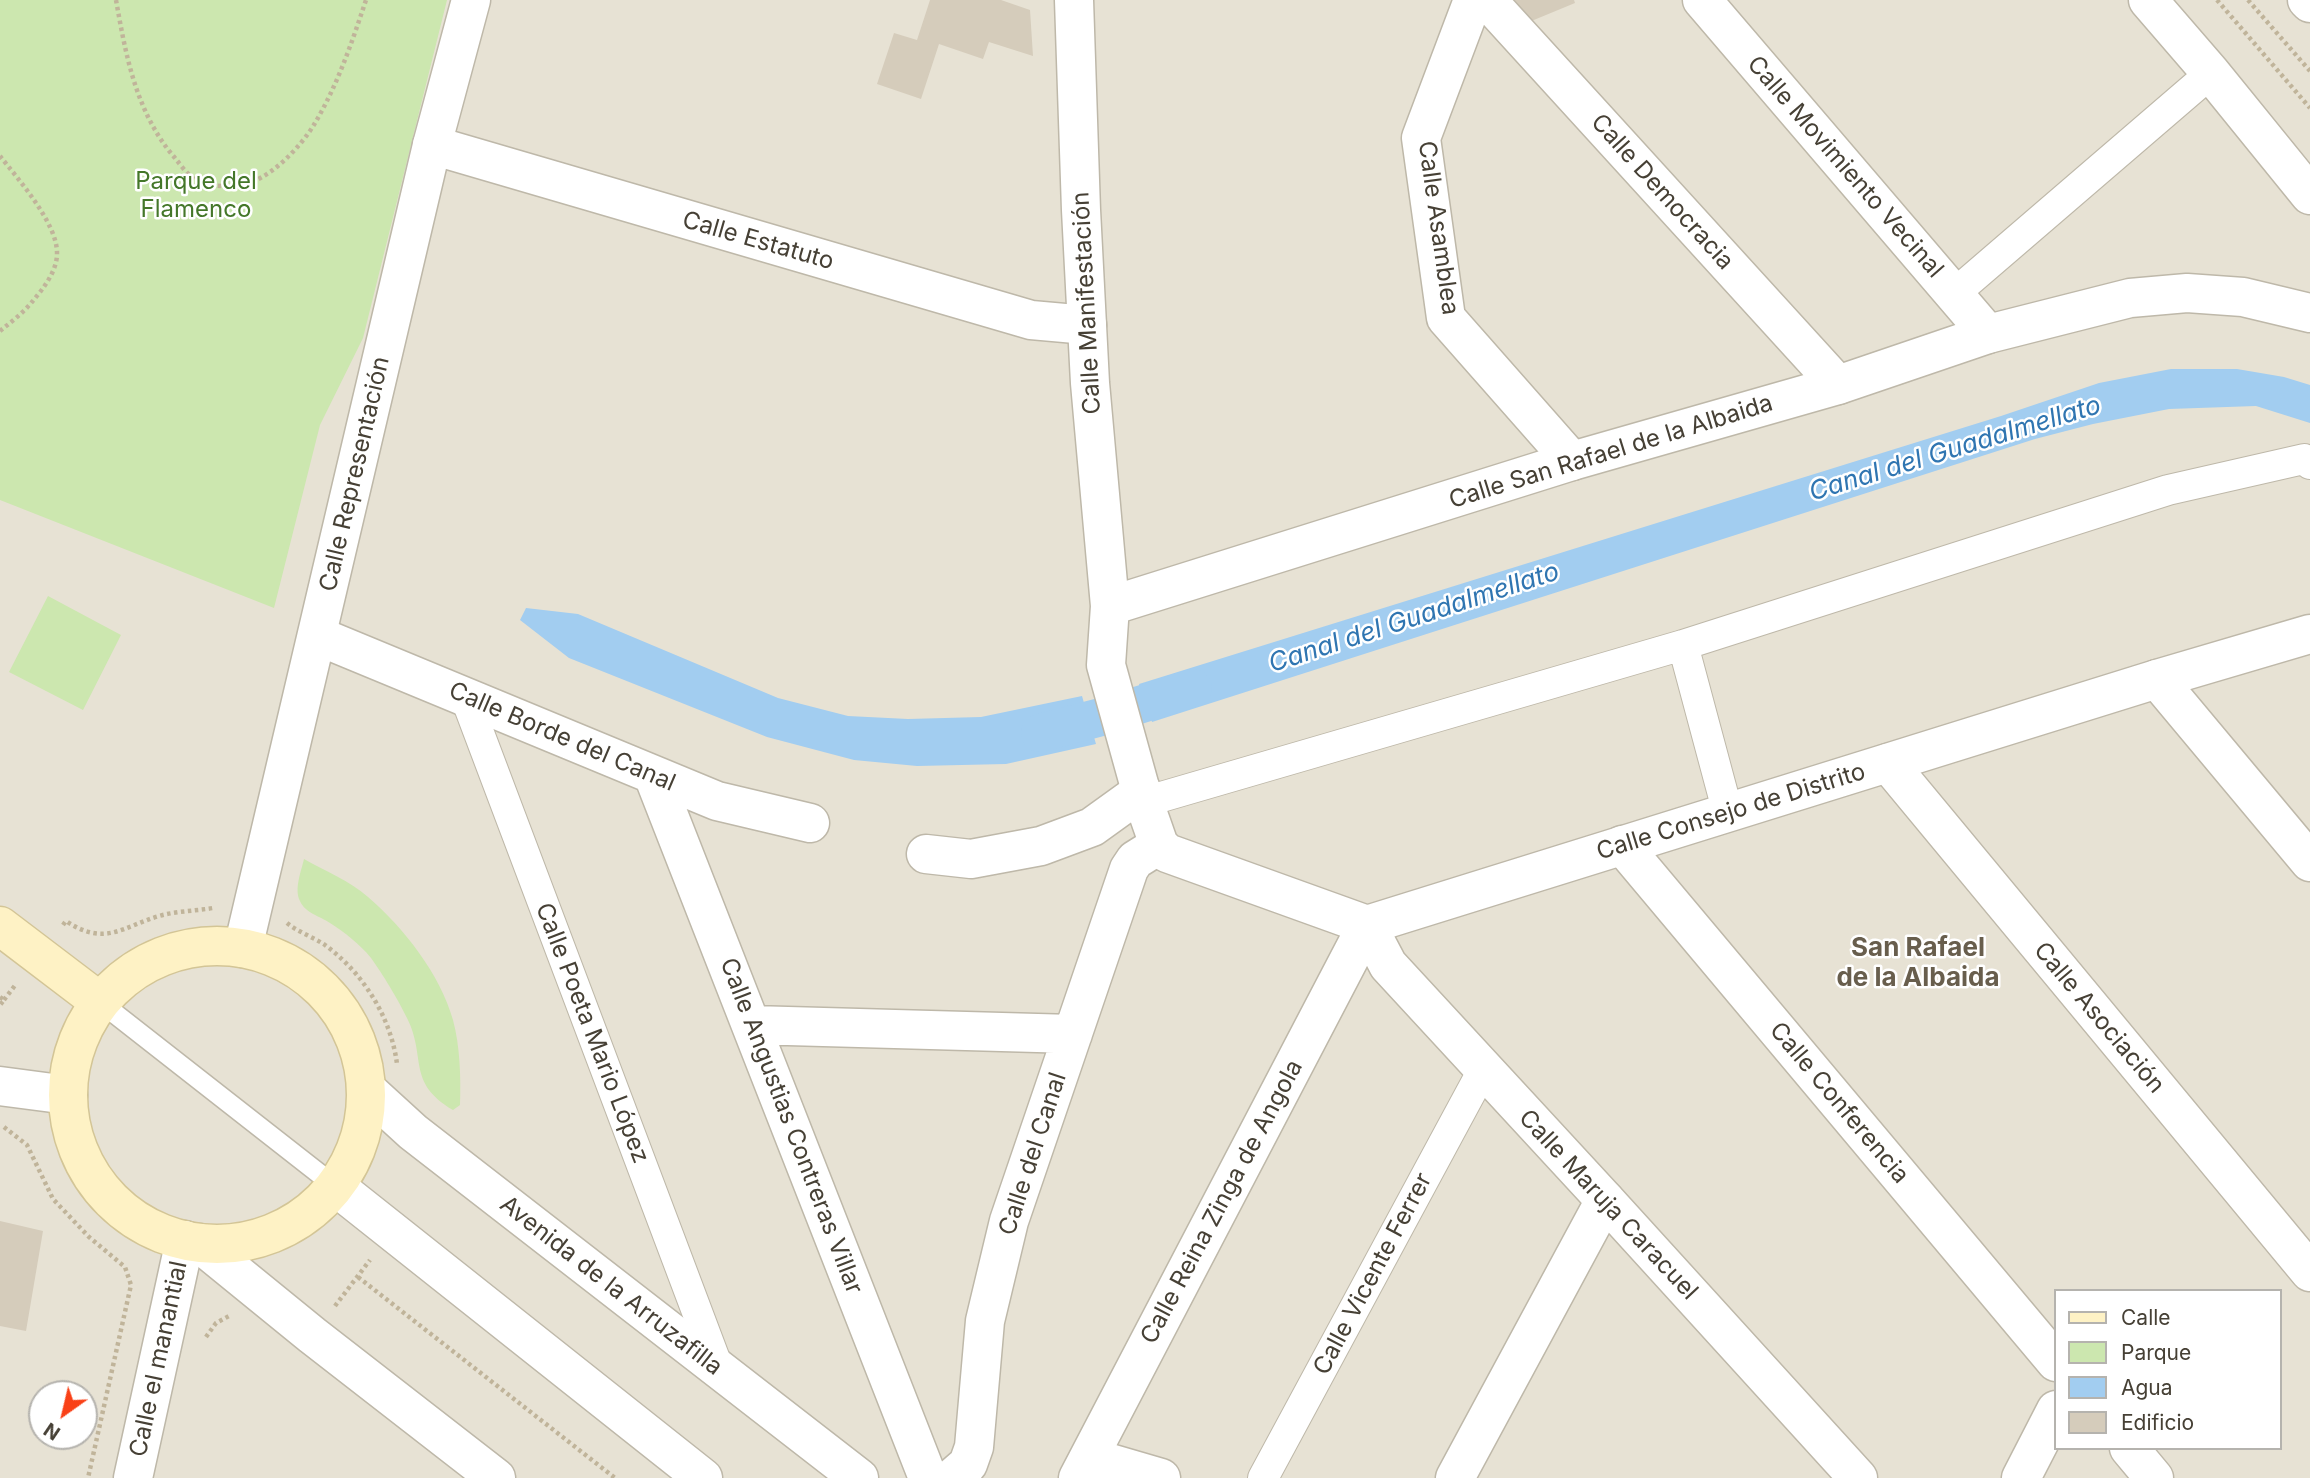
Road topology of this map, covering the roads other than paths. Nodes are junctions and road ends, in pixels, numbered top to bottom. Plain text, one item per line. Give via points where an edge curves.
1 (471, 0) edge
2 (1074, 0) edge
3 (1473, 0) edge
4 (1487, 0) edge
5 (1702, 0) edge
6 (2148, 0) edge
7 (2211, 72) junction
8 (432, 145) junction
9 (2310, 195) edge
10 (1954, 295) junction
11 (2310, 313) edge
12 (1087, 325) junction
13 (1988, 334) junction
14 (1838, 385) junction
15 (1572, 461) junction
16 (2310, 464) edge
17 (1110, 606) junction
18 (2310, 634) edge
19 (318, 636) junction
20 (1683, 645) junction
21 (2157, 679) junction
22 (465, 696) junction
23 (1888, 763) junction
24 (653, 775) junction
25 (1143, 796) junction
26 (1728, 813) junction
27 (810, 823) dead end
28 (1159, 845) junction
29 (1622, 845) junction
30 (926, 854) dead end
31 (2310, 862) edge
32 (1367, 925) junction
33 (0, 926) edge
34 (243, 948) junction
35 (100, 1002) junction
36 (752, 1025) junction
37 (1073, 1034) junction
38 (1483, 1070) junction
39 (0, 1086) edge
40 (367, 1090) junction
41 (68, 1095) junction
42 (335, 1186) junction
43 (1605, 1200) junction
44 (192, 1242) junction
45 (2310, 1272) edge
46 (2054, 1360) edge
47 (719, 1370) junction
48 (2054, 1414) edge
49 (2131, 1450) edge
50 (1084, 1468) edge
51 (133, 1478) edge
52 (496, 1478) edge
53 (703, 1478) edge
54 (859, 1478) edge
55 (928, 1478) edge
56 (952, 1478) edge
57 (1161, 1478) edge
58 (1263, 1478) edge
59 (1455, 1478) edge
60 (1858, 1478) edge
61 (2021, 1478) edge
62 (2154, 1478) edge

1 - 8 street, Calle Representación
2 - 12 street, Calle Manifestación
3 - 15 street, Calle Asamblea via 1421,138 1446,318
4 - 14 street, Calle Democracia
5 - 10 street, Calle Movimiento Vecinal
6 - 7 street
7 - 9 street
7 - 10 street
8 - 12 street, Calle Estatuto via 1031,320
8 - 19 street, Calle Representación
10 - 13 street, Calle Movimiento Vecinal
11 - 13 street, Calle San Rafael de la Albaida via 2242,297 2188,293 2130,298
12 - 17 street, Calle Manifestación
13 - 14 street, Calle San Rafael de la Albaida
14 - 15 street, Calle San Rafael de la Albaida
15 - 17 street, Calle San Rafael de la Albaida
16 - 20 street via 2304,458 2168,490
17 - 25 street via 1106,666
18 - 21 street, Calle Consejo de Distrito
19 - 22 street, Calle Borde del Canal
19 - 34 street, Calle Representación
20 - 25 street
20 - 26 street
21 - 23 street, Calle Consejo de Distrito
21 - 31 street
22 - 24 street, Calle Borde del Canal
22 - 47 street, Calle Poeta Mario López
23 - 26 street, Calle Consejo de Distrito
23 - 45 street, Calle Asociación
24 - 27 street, Calle Borde del Canal via 717,802
24 - 36 street, Calle Angustias Contreras Villar
25 - 28 street
25 - 30 street via 1092,827 1041,846 971,859
26 - 29 street, Calle Consejo de Distrito
28 - 32 street via 1167,853
28 - 37 street, Calle del Canal via 1129,869
29 - 32 street, Calle Consejo de Distrito
29 - 46 street, Calle Conferencia
32 - 38 street, Calle Maruja Caracuel via 1388,965
32 - 50 street, Calle Reina Zinga de Angola
33 - 35 main road
34 - 35 main road via 205,946 168,954 134,971
34 - 40 main road via 295,967 332,999 357,1042
35 - 41 main road via 74,1052
35 - 42 lane
36 - 37 street
36 - 55 street, Calle Angustias Contreras Villar
37 - 56 street, Calle del Canal via 1009,1222 985,1321 974,1447 968,1464
38 - 43 street, Calle Maruja Caracuel
38 - 58 street, Calle Vicente Ferrer
39 - 41 street
40 - 42 main road via 361,1136
40 - 47 street, Avenida de la Arruzafilla via 413,1132
41 - 44 main road via 77,1144 101,1188 125,1212 153,1230
42 - 44 main road via 306,1216 268,1236 227,1244
42 - 53 street
43 - 59 street
43 - 60 street, Calle Maruja Caracuel
44 - 51 street, Calle el manantial
44 - 52 street
47 - 54 street, Avenida de la Arruzafilla
48 - 61 street
49 - 62 street
50 - 57 street

